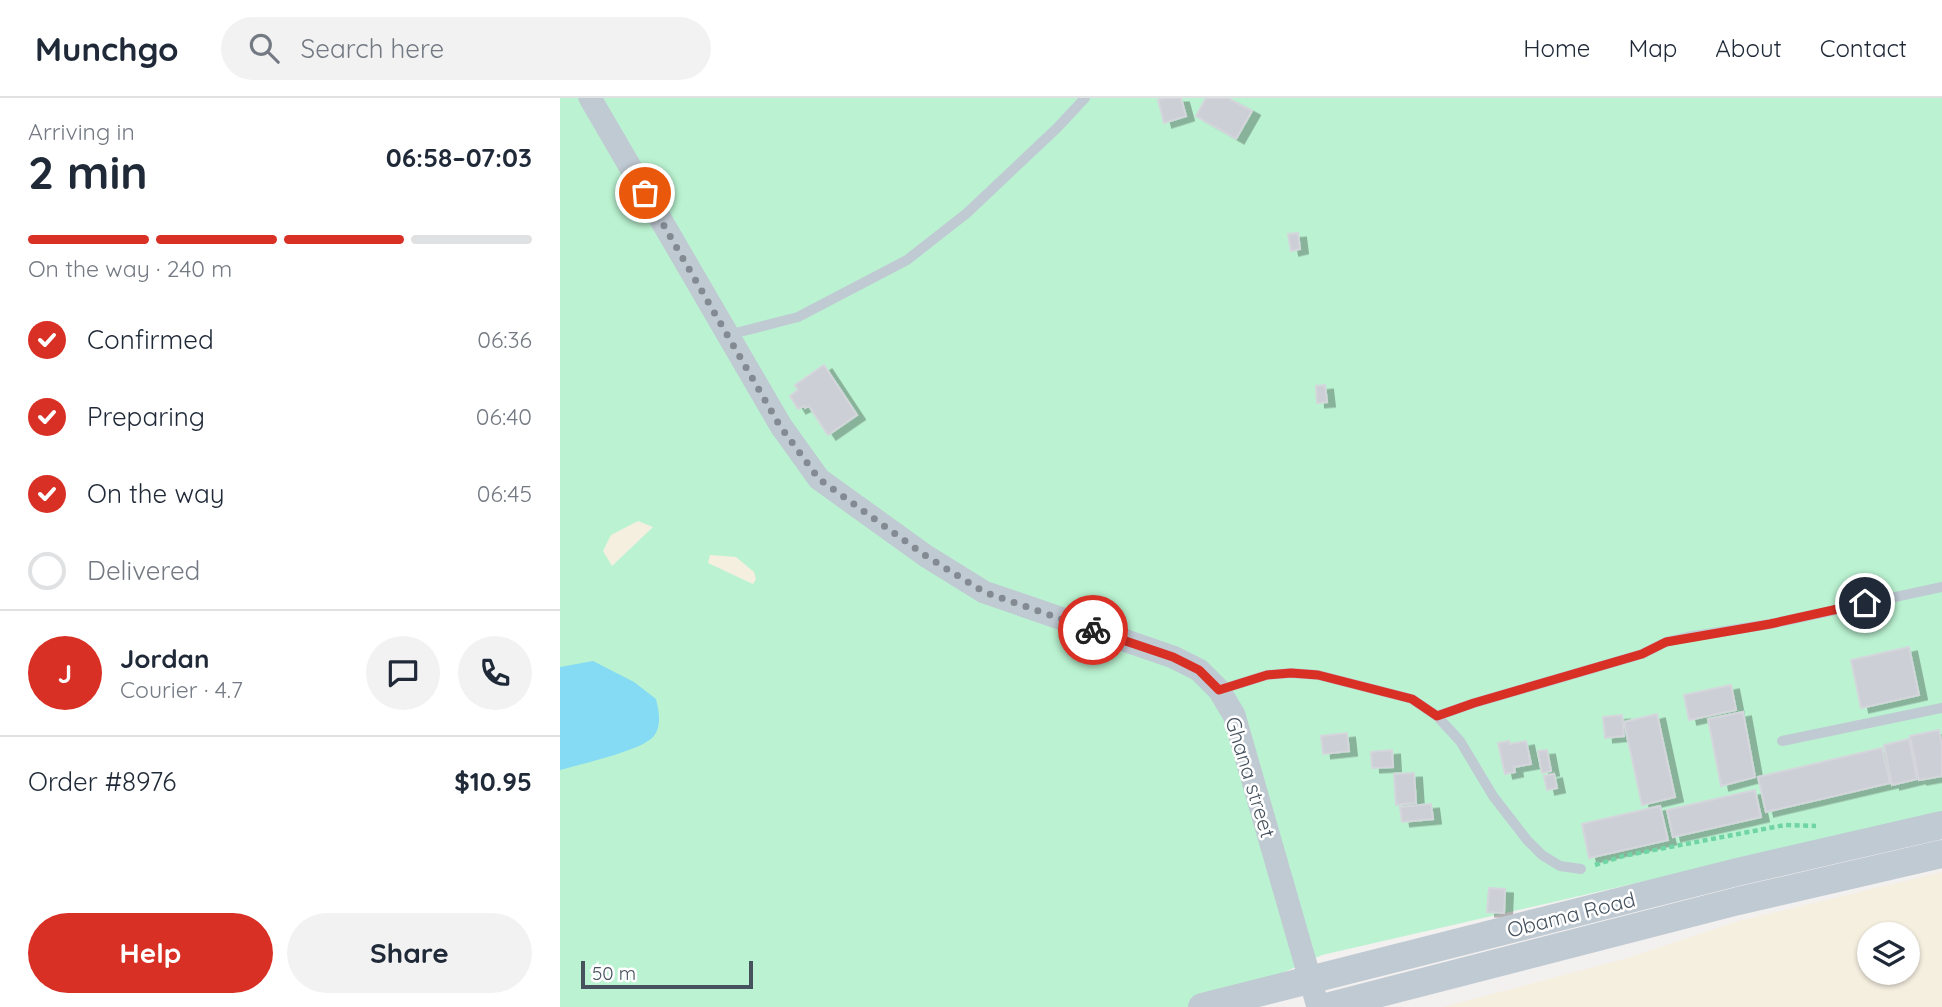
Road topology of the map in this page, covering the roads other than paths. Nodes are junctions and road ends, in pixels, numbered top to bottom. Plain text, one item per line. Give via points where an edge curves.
1 (590, 98) edge
2 (1085, 98) edge
3 (728, 335) junction
4 (1942, 587) edge
5 (1219, 690) junction
6 (1942, 708) edge
7 (1437, 716) junction
8 (1782, 741) dead end
9 (1942, 825) edge
10 (1942, 854) edge
11 (1581, 869) road end
12 (1314, 994) edge
13 (1202, 1007) edge
14 (1326, 1007) edge

1 - 3 street, Ghana street
2 - 3 lane via 967,213 907,260 798,317
3 - 5 street, Ghana street via 780,426 819,479 984,592 1173,657 1199,670
4 - 7 lane via 1666,642 1642,654
5 - 7 lane via 1267,675 1318,675 1412,699
5 - 12 street, Ghana street via 1234,715
6 - 8 lane
7 - 11 lane via 1460,741 1527,840 1560,866
9 - 12 street, Obama Road via 1737,872
10 - 14 street, Obama Road via 1738,901
12 - 13 street, Obama Road

